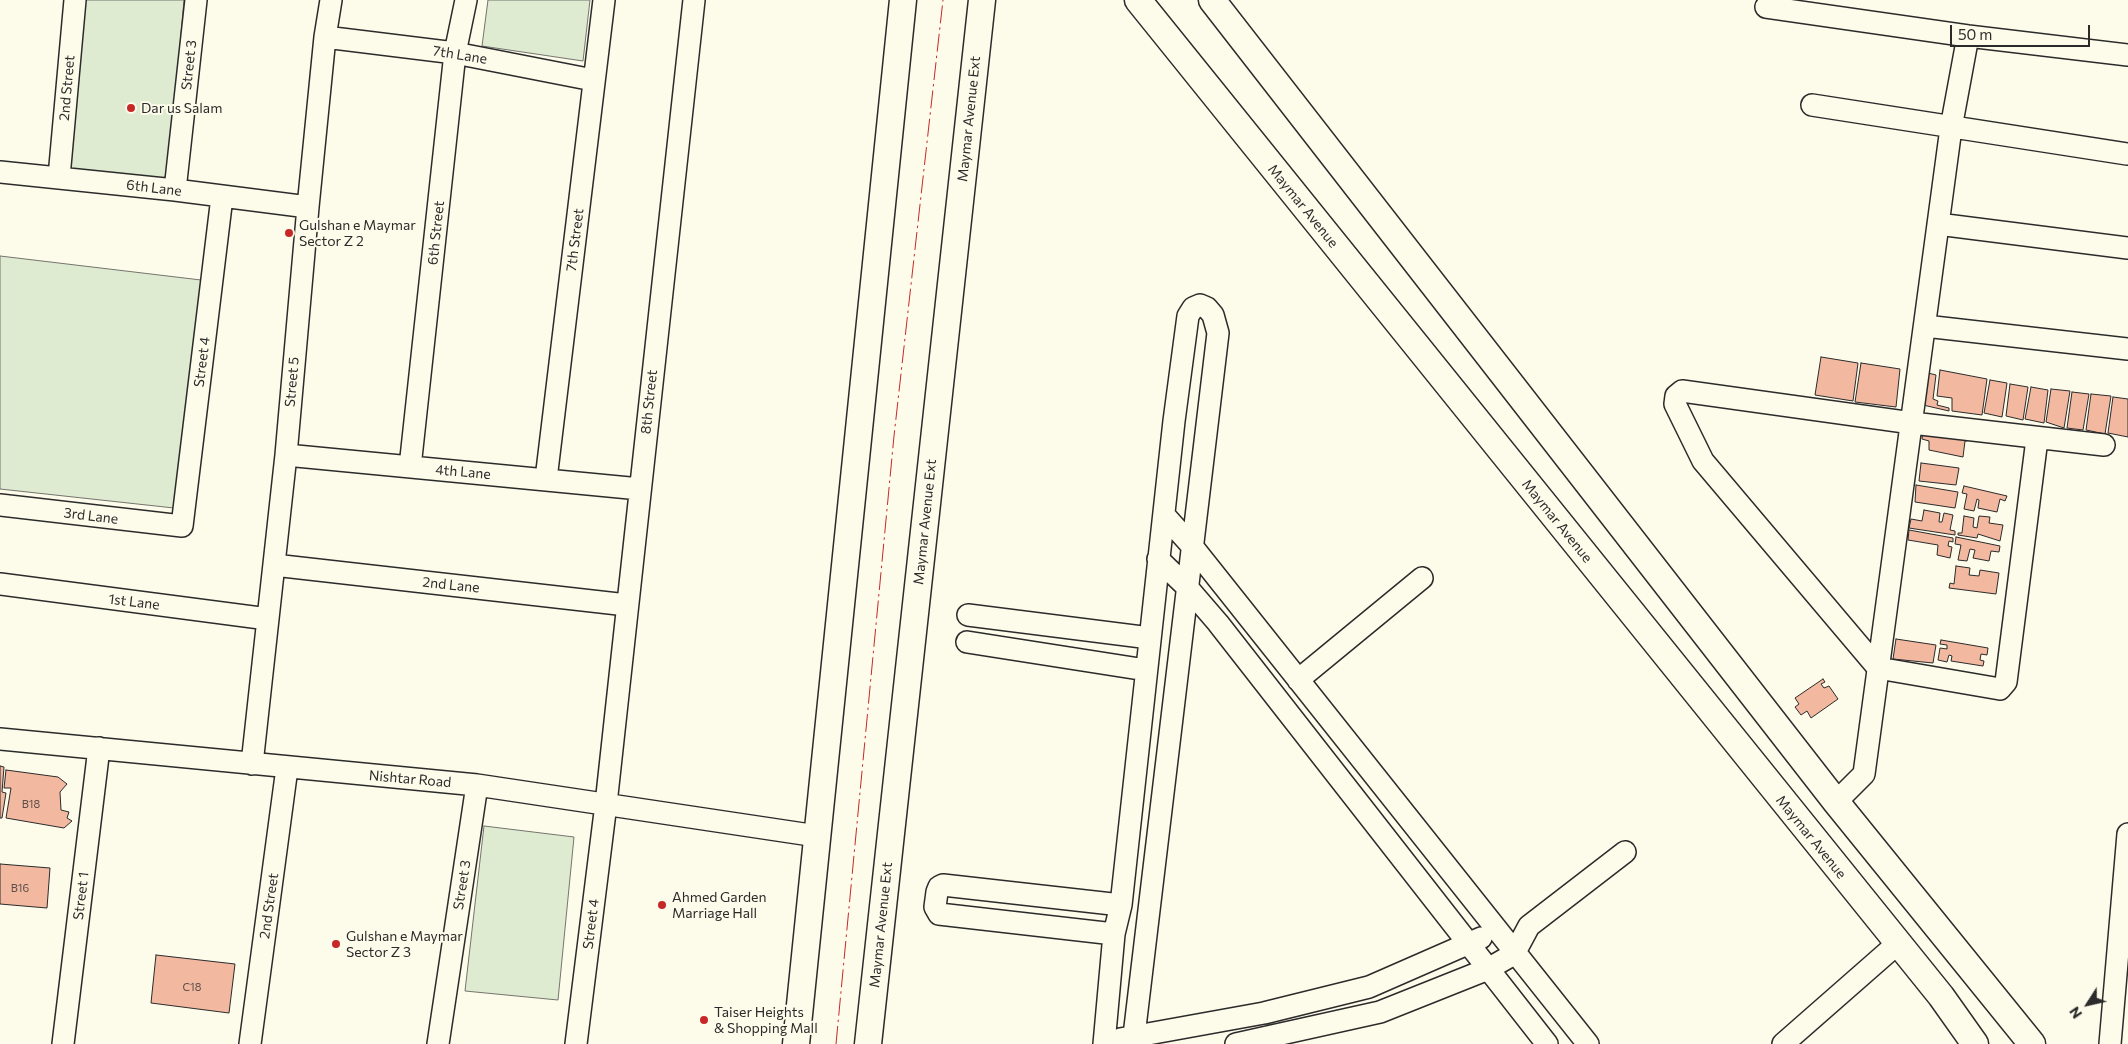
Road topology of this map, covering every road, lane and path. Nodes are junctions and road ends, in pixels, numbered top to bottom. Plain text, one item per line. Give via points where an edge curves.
1 (75, 0) edge
2 (196, 0) edge
3 (332, 0) edge
4 (466, 0) edge
5 (604, 0) edge
6 (694, 0) edge
7 (899, 0) edge
8 (982, 0) edge
9 (1138, 0) edge
10 (1212, 0) edge
11 (1766, 7) dead end
12 (1968, 36) junction
13 (325, 37) junction
14 (456, 53) junction
15 (2128, 55) edge
16 (593, 80) junction
17 (1812, 105) dead end
18 (1950, 128) junction
19 (2127, 154) edge
20 (0, 172) edge
21 (59, 177) junction
22 (175, 190) junction
23 (222, 197) junction
24 (308, 207) junction
25 (1938, 224) junction
26 (2128, 248) edge
27 (1925, 326) junction
28 (2128, 349) edge
29 (1912, 423) junction
30 (2037, 439) junction
31 (2104, 446) dead end
32 (286, 455) junction
33 (410, 467) junction
34 (546, 479) junction
35 (640, 489) junction
36 (0, 506) edge
37 (1164, 516) junction
38 (182, 526) joint
39 (1192, 546) junction
40 (1158, 559) junction
41 (274, 565) junction
42 (1422, 578) dead end
43 (0, 584) edge
44 (1187, 587) junction
45 (627, 605) junction
46 (968, 615) dead end
47 (268, 619) junction
48 (1150, 638) junction
49 (967, 642) dead end
50 (1878, 668) junction
51 (1146, 670) junction
52 (1298, 680) junction
53 (0, 739) edge
54 (99, 748) junction
55 (252, 764) junction
56 (287, 768) junction
57 (477, 785) junction
58 (1836, 802) junction
59 (606, 804) junction
60 (2128, 834) edge
61 (817, 836) junction
62 (1625, 852) dead end
63 (1121, 905) junction
64 (1529, 926) junction
65 (1495, 929) junction
66 (1114, 934) junction
67 (1469, 944) junction
68 (1897, 944) junction
69 (1514, 954) junction
70 (1488, 968) junction
71 (1974, 970) junction
72 (1940, 996) junction
73 (1134, 1041) edge
74 (1968, 1042) edge
75 (1104, 1043) edge
76 (63, 1044) edge
77 (250, 1044) edge
78 (438, 1044) edge
79 (576, 1044) edge
80 (796, 1044) edge
81 (868, 1044) edge
82 (1236, 1044) edge
83 (1548, 1044) edge
84 (1588, 1044) edge
85 (1784, 1044) edge
86 (2032, 1044) edge
87 (2110, 1044) edge

1 - 21 street, 2nd Street
2 - 22 street, Street 3
3 - 13 street, Street 5
4 - 14 street, 6th Street
5 - 16 street, 7th Street
6 - 35 street, 8th Street
7 - 61 main road
8 - 81 main road, Maymar Avenue Ext
9 - 68 main road, Maymar Avenue
10 - 58 main road
11 - 12 street
12 - 15 street
12 - 18 street
13 - 14 street, 7th Lane
13 - 24 street, Street 5
14 - 16 street, 7th Lane
14 - 33 street, 6th Street
16 - 34 street, 7th Street
17 - 18 street
18 - 19 street
18 - 25 street
20 - 21 street, 6th Lane
21 - 22 street, 6th Lane
22 - 23 street, 6th Lane
23 - 24 street, 6th Lane
23 - 38 street, Street 4
24 - 32 street, Street 5
25 - 26 street
25 - 27 street
27 - 28 street
27 - 29 street
29 - 30 street
29 - 50 street
29 - 50 street via 1682,390 1676,396 1675,404 1703,461
30 - 31 street
30 - 50 street via 2006,682 2000,689
32 - 33 street, 4th Lane
32 - 41 street, Street 5
33 - 34 street, 4th Lane
34 - 35 street, 4th Lane
35 - 45 street, 8th Street
36 - 38 street, 3rd Lane
37 - 39 street
37 - 39 street via 1188,316 1193,308 1200,305 1213,315 1218,333
37 - 40 street
39 - 44 street
39 - 52 street
40 - 44 street
40 - 48 street
41 - 45 street, 2nd Lane
41 - 47 street, Street 5
42 - 52 street
43 - 47 street, 1st Lane
44 - 67 street
44 - 73 street
45 - 59 street, 8th Street
46 - 48 street
47 - 55 street, Street 5
48 - 51 street
49 - 51 street
50 - 58 street via 1864,774
51 - 63 street
52 - 65 street
53 - 54 street, Nishtar Road
54 - 55 street, Nishtar Road
54 - 76 street, Street 1
55 - 56 street, Nishtar Road
56 - 57 street, Nishtar Road
56 - 77 street, 2nd Street
57 - 59 street, Nishtar Road
57 - 78 street, Street 3
58 - 71 main road
59 - 61 street, Nishtar Road
59 - 79 street, Street 4
60 - 87 street
61 - 80 main road
62 - 64 street
63 - 66 street
63 - 66 street via 943,885 937,892 939,914
64 - 65 street
64 - 69 street
65 - 67 street
65 - 69 street
66 - 75 street
67 - 70 street
67 - 73 street via 1369,987
68 - 72 main road, Maymar Avenue
68 - 85 street
69 - 70 street
69 - 84 street
70 - 82 street via 1380,1012
70 - 83 street
71 - 72 main road
71 - 86 main road
72 - 74 main road, Maymar Avenue
73 - 75 street

